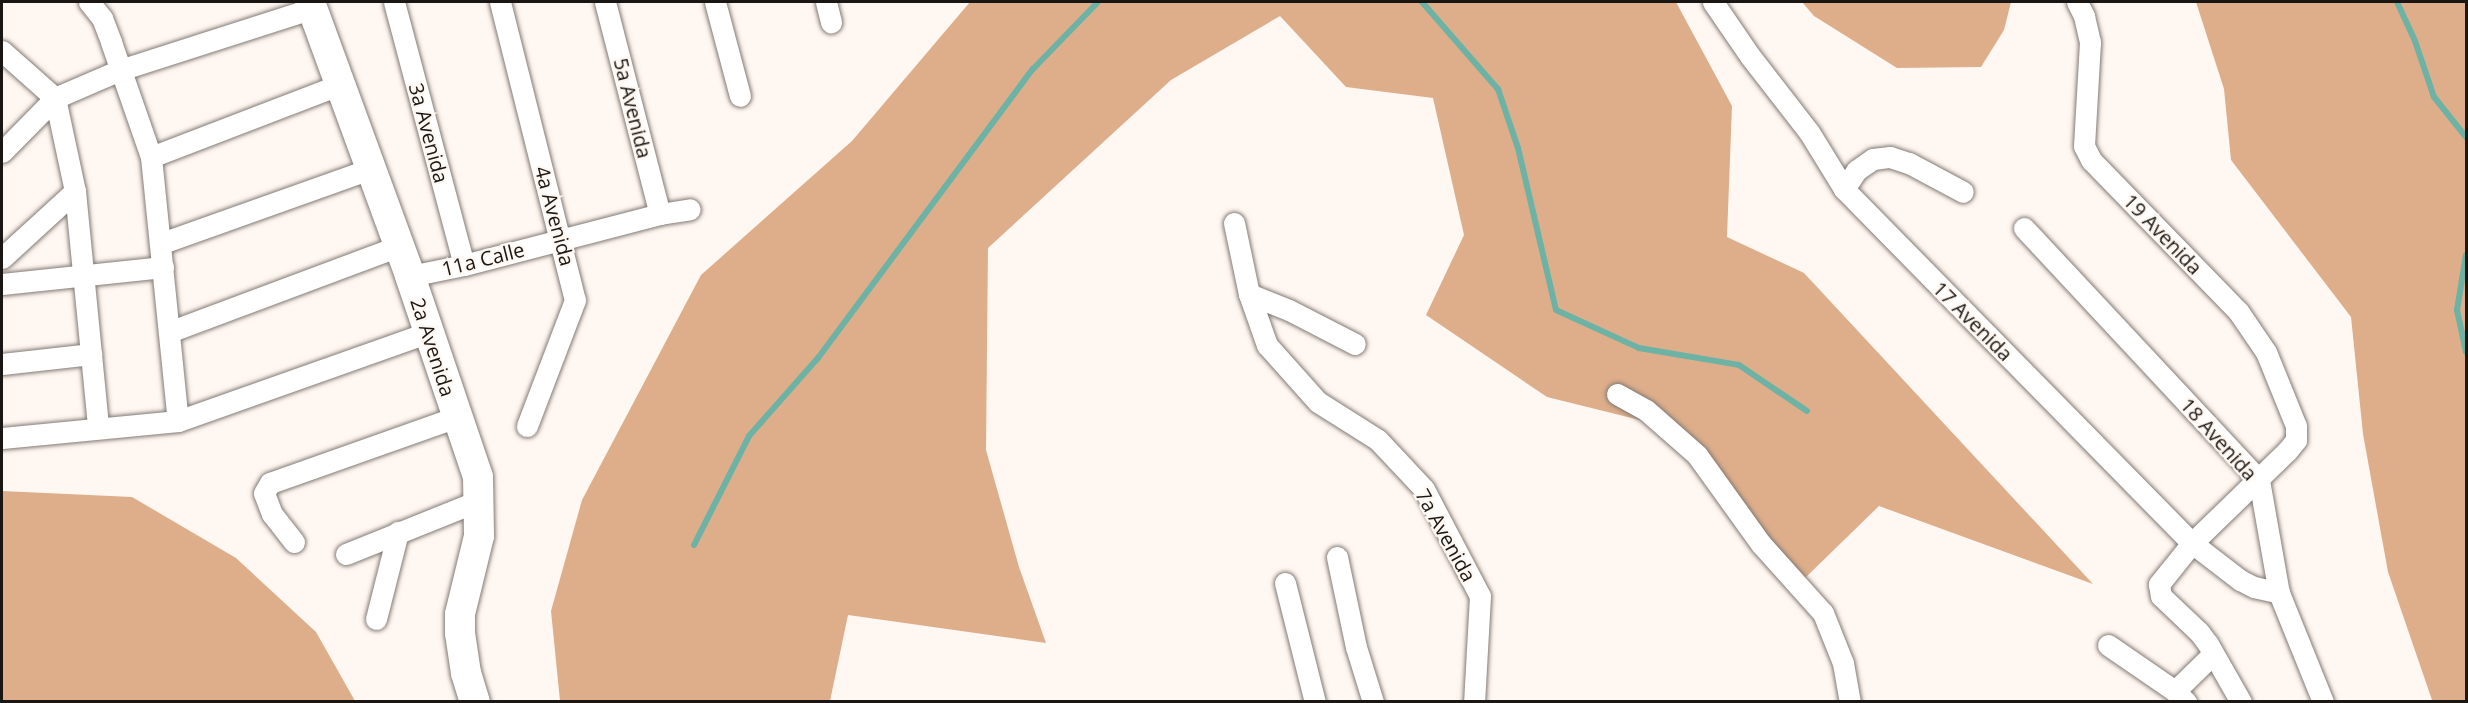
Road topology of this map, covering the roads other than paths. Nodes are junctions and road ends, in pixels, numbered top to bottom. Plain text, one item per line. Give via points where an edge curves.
1 (89, 2) edge
2 (394, 2) edge
3 (500, 2) edge
4 (605, 2) edge
5 (715, 2) edge
6 (826, 2) edge
7 (1713, 2) edge
8 (2078, 2) edge
9 (312, 5) edge
10 (831, 22) dead end
11 (2, 52) edge
12 (120, 70) junction
13 (339, 85) junction
14 (740, 96) dead end
15 (55, 98) junction
16 (2, 152) edge
17 (151, 157) junction
18 (370, 169) junction
19 (1844, 189) junction
20 (75, 191) junction
21 (1964, 192) dead end
22 (690, 210) dead end
23 (660, 214) junction
24 (1233, 223) dead end
25 (2024, 228) dead end
26 (560, 240) junction
27 (162, 243) junction
28 (399, 246) junction
29 (2, 258) edge
30 (464, 265) junction
31 (163, 267) junction
32 (84, 276) junction
33 (410, 276) junction
34 (2, 284) edge
35 (1250, 294) junction
36 (169, 332) junction
37 (427, 333) junction
38 (1355, 344) dead end
39 (91, 354) junction
40 (2, 364) edge
41 (1617, 394) dead end
42 (456, 417) junction
43 (178, 421) junction
44 (527, 426) dead end
45 (98, 427) junction
46 (2, 438) edge
47 (2259, 480) junction
48 (480, 501) junction
49 (398, 532) junction
50 (294, 542) dead end
51 (2192, 543) junction
52 (346, 554) dead end
53 (1337, 557) dead end
54 (1286, 583) dead end
55 (2279, 593) junction
56 (376, 619) dead end
57 (2108, 645) dead end
58 (2213, 654) junction
59 (2180, 696) edge
60 (475, 702) edge
61 (1315, 702) edge
62 (1373, 702) edge
63 (1474, 702) edge
64 (1850, 702) edge
65 (2241, 702) edge
66 (2323, 702) edge

1 - 12 street via 102,18
2 - 30 street, 3a Avenida
3 - 26 street, 4a Avenida
4 - 23 street, 5a Avenida
5 - 14 street
6 - 10 street
7 - 19 street, 17 Avenida via 1809,132
8 - 47 street, 19 Avenida via 2090,42 2084,146 2091,160 2238,310 2260,344 2296,426 2296,440
9 - 12 street
9 - 13 main road, 2a Avenida
11 - 15 street
12 - 15 street
12 - 17 street
13 - 17 street
13 - 18 main road, 2a Avenida
15 - 16 street
15 - 20 street
17 - 27 street
18 - 27 street
18 - 28 main road, 2a Avenida
19 - 21 street via 1857,170 1874,159 1890,158 1909,163
19 - 51 street, 17 Avenida
20 - 29 street
20 - 32 street
22 - 23 street, 11a Calle
23 - 26 street, 11a Calle
24 - 35 street, 7a Avenida
25 - 47 street, 18 Avenida
26 - 30 street, 11a Calle
26 - 44 street, 4a Avenida via 575,300
27 - 31 street
28 - 33 main road, 2a Avenida
28 - 36 street
30 - 33 street, 11a Calle
31 - 32 street
31 - 36 street
32 - 34 street
32 - 39 street
33 - 37 main road, 2a Avenida
35 - 38 street via 1289,309
35 - 63 street, 7a Avenida via 1267,345 1318,402 1378,440 1424,489 1480,596
36 - 43 street
37 - 42 main road, 2a Avenida
37 - 43 street
39 - 40 street
39 - 45 street
41 - 64 street via 1646,410 1697,455 1761,544 1823,613 1843,663
42 - 48 main road, 2a Avenida via 474,461
42 - 50 street via 270,483 264,493 272,514
43 - 45 street
45 - 46 street
47 - 51 street
47 - 55 street, 18 Avenida
48 - 49 street
48 - 60 main road, 2a Avenida via 479,536 460,614 462,651
49 - 52 street
49 - 56 street
51 - 55 street, 17 Avenida via 2240,580
51 - 58 street via 2159,584 2161,596 2199,632
53 - 62 street via 1356,647
54 - 61 street
55 - 66 street, 18 Avenida
57 - 59 street
58 - 59 street
58 - 65 street

